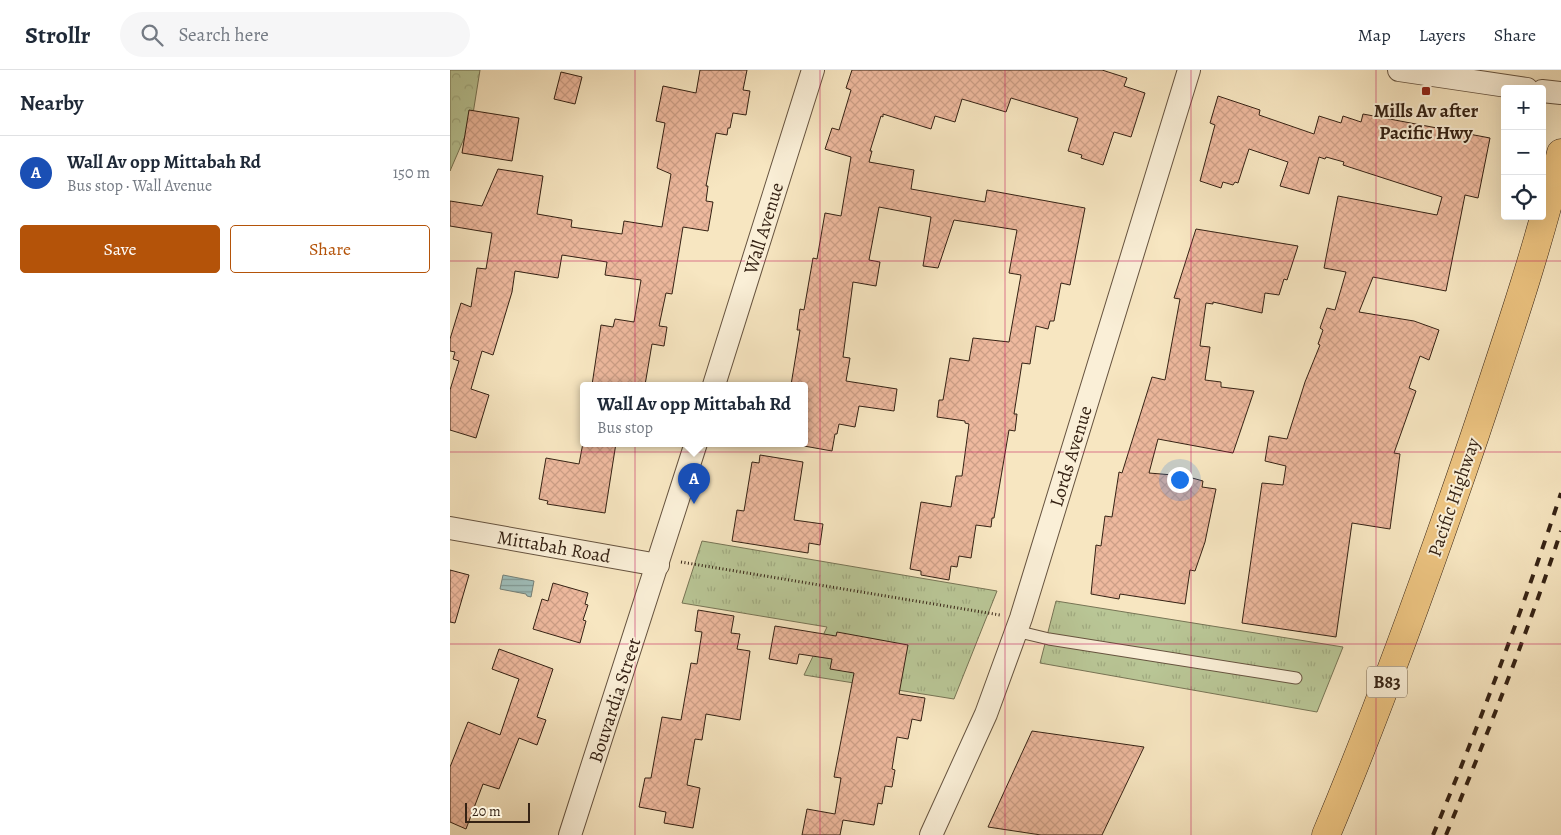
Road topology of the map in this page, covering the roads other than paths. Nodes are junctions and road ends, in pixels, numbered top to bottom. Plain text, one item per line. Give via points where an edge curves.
1 (812, 70) edge
2 (1189, 70) edge
3 (1399, 70) edge
4 (1501, 85) edge
5 (1546, 91) edge
6 (1561, 93) edge
7 (1561, 153) edge
8 (715, 382) edge
9 (695, 447) edge
10 (450, 528) edge
11 (659, 562) junction
12 (1018, 625) junction
13 (1296, 678) dead end
14 (570, 835) edge
15 (931, 835) edge
16 (1326, 835) edge

1 - 8 street, Wall Avenue
2 - 12 street, Lords Avenue
3 - 4 street
5 - 6 street
7 - 16 main road, Pacific Highway / B83 via 1523,290 1444,527 1362,749
9 - 11 street
10 - 11 street, Mittabah Road
11 - 14 street, Bouvardia Street
12 - 13 lane via 1058,641
12 - 15 street, Lords Avenue via 986,714

